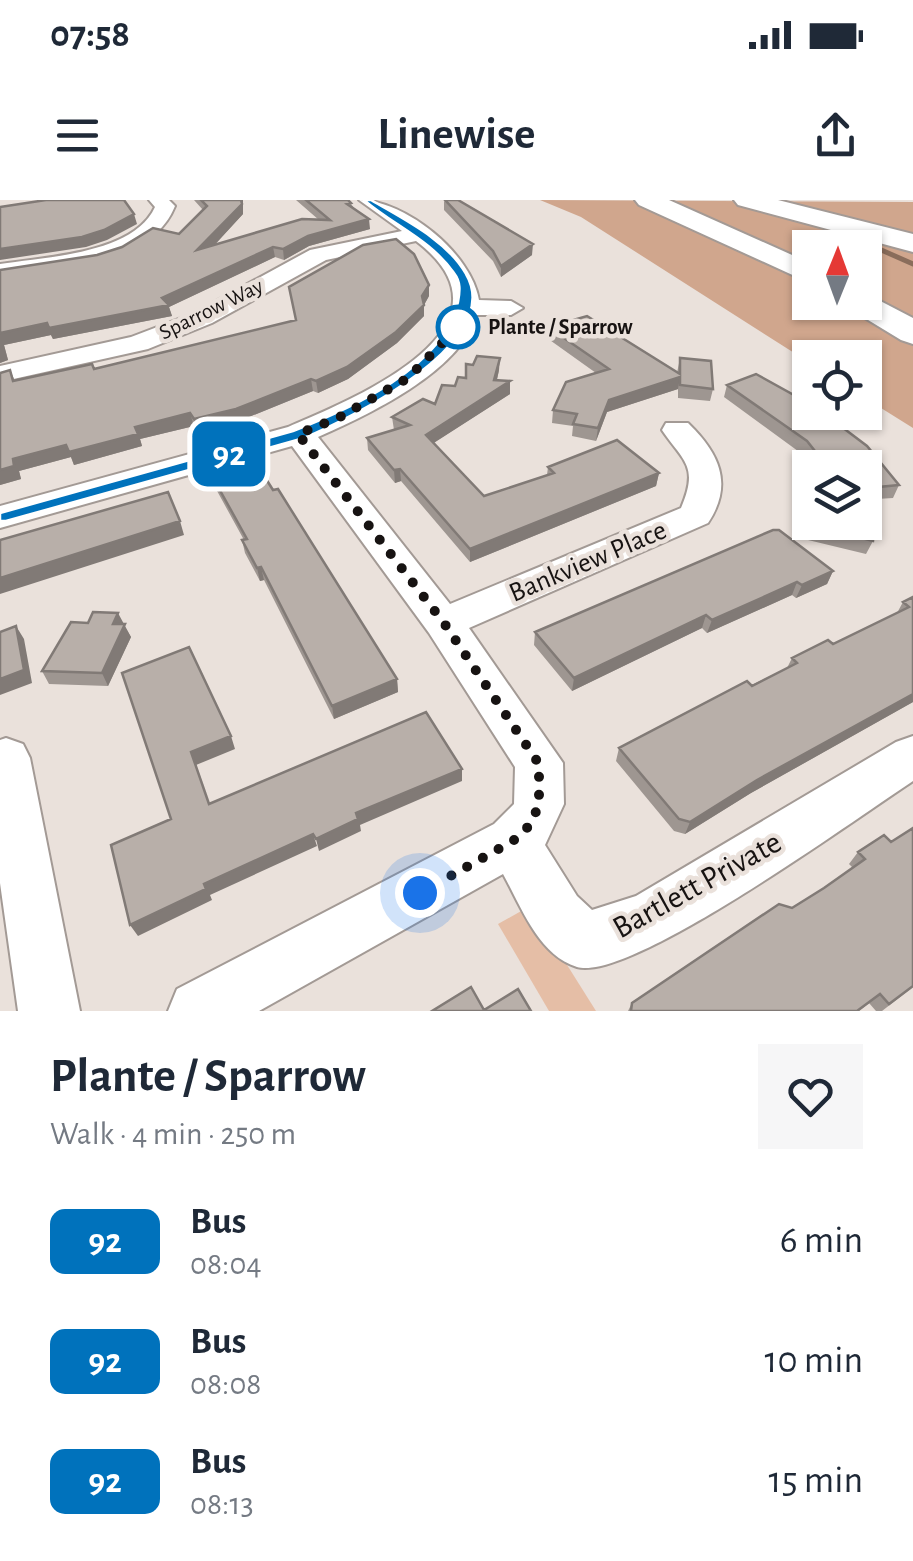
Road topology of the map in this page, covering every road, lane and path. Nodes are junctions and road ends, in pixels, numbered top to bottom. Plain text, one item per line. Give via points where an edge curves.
1 (158, 200) edge
2 (368, 200) edge
3 (648, 200) edge
4 (661, 200) edge
5 (747, 200) edge
6 (418, 234) junction
7 (913, 243) edge
8 (792, 254) edge
9 (792, 266) edge
10 (0, 271) edge
11 (882, 293) edge
12 (466, 307) junction
13 (913, 307) edge
14 (511, 308) dead end
15 (882, 315) edge
16 (913, 334) edge
17 (0, 374) edge
18 (676, 430) dead end
19 (298, 434) junction
20 (0, 517) edge
21 (444, 623) junction
22 (913, 756) edge
23 (6, 758) dead end
24 (513, 841) junction
25 (49, 1011) edge
26 (199, 1011) edge

1 - 10 street via 164,217 131,242
2 - 6 street
3 - 9 highway
4 - 8 highway
5 - 7 highway
6 - 12 street via 461,274
6 - 17 street, Sparrow Way via 318,255 203,318 139,343
11 - 13 highway
12 - 14 street
12 - 19 street via 438,351 408,378
15 - 16 highway
18 - 21 street, Bankview Place via 701,452 709,485 696,514
19 - 20 street
19 - 21 street
21 - 24 street via 539,764 539,804
22 - 24 street, Bartlett Private via 656,916 605,938 582,940 557,916
23 - 25 street
24 - 26 street

